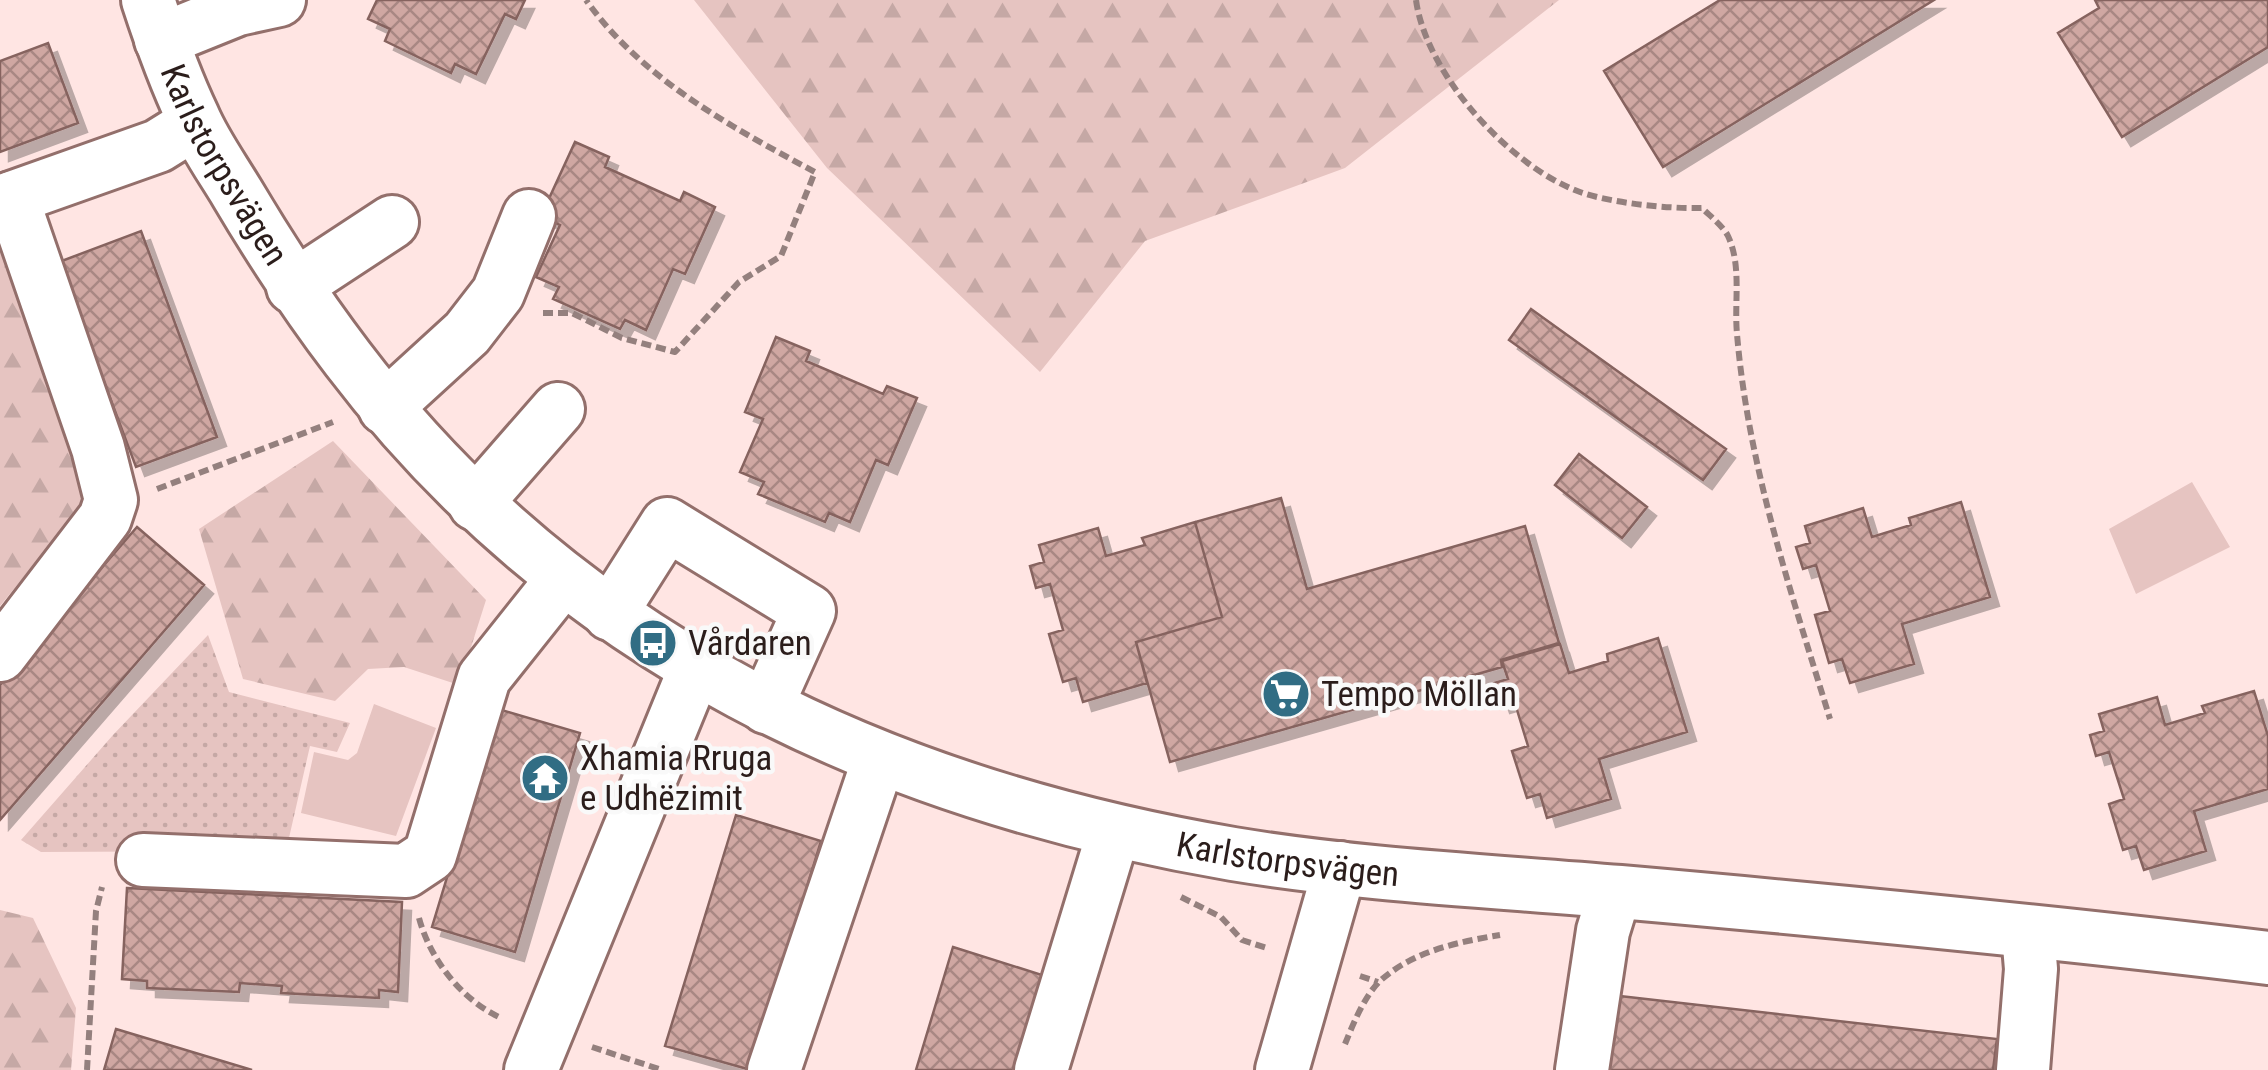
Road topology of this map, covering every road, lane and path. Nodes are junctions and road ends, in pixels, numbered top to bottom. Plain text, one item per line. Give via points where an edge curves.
1 (279, 0) edge
2 (586, 0) edge
3 (1416, 0) edge
4 (154, 20) edge
5 (195, 123) junction
6 (6, 200) edge
7 (529, 216) dead end
8 (392, 222) dead end
9 (293, 287) junction
10 (536, 312) dead end
11 (384, 408) junction
12 (558, 409) dead end
13 (333, 422) dead end
14 (111, 500) junction
15 (475, 504) junction
16 (562, 580) junction
17 (610, 614) junction
18 (0, 654) edge
19 (695, 670) junction
20 (766, 707) junction
21 (1830, 718) dead end
22 (879, 758) junction
23 (1114, 831) junction
24 (143, 860) joint
25 (1340, 868) junction
26 (1615, 892) junction
27 (2028, 933) junction
28 (1509, 934) dead end
29 (2268, 958) edge
30 (1340, 1056) dead end
31 (88, 1070) edge
32 (530, 1070) edge
33 (774, 1070) edge
34 (1040, 1070) edge
35 (1282, 1070) edge
36 (1582, 1070) edge
37 (2022, 1070) edge

1 - 4 street, Karlstorpsvägen
2 - 10 path via 607,30 708,112 815,172 781,256 738,282 675,352 622,338 572,313
3 - 21 path via 1420,27 1447,78 1493,134 1539,169 1580,192 1702,208 1727,234 1736,269 1743,402 1775,539
4 - 5 street, Karlstorpsvägen
5 - 6 street via 158,146
5 - 9 street, Karlstorpsvägen
6 - 14 street
7 - 11 street via 498,294 467,333
8 - 9 street, Karlstorpsvägen
9 - 11 street, Karlstorpsvägen
11 - 15 street, Karlstorpsvägen
12 - 15 street
13 - 14 path via 134,498
14 - 18 street via 105,518
15 - 16 street, Karlstorpsvägen
16 - 17 street, Karlstorpsvägen
16 - 24 street via 484,678 430,855 406,871
17 - 19 street, Karlstorpsvägen
17 - 20 street via 668,524 809,611
19 - 20 street, Karlstorpsvägen
19 - 32 street
20 - 22 street, Karlstorpsvägen
22 - 23 street, Karlstorpsvägen via 966,768
22 - 33 street
23 - 25 street, Karlstorpsvägen
23 - 34 street
24 - 31 path via 116,870 102,885
25 - 26 street, Karlstorpsvägen
25 - 35 street
26 - 27 street, Karlstorpsvägen
26 - 36 street
27 - 29 street, Karlstorpsvägen
27 - 37 street
28 - 30 path via 1412,959 1378,982

